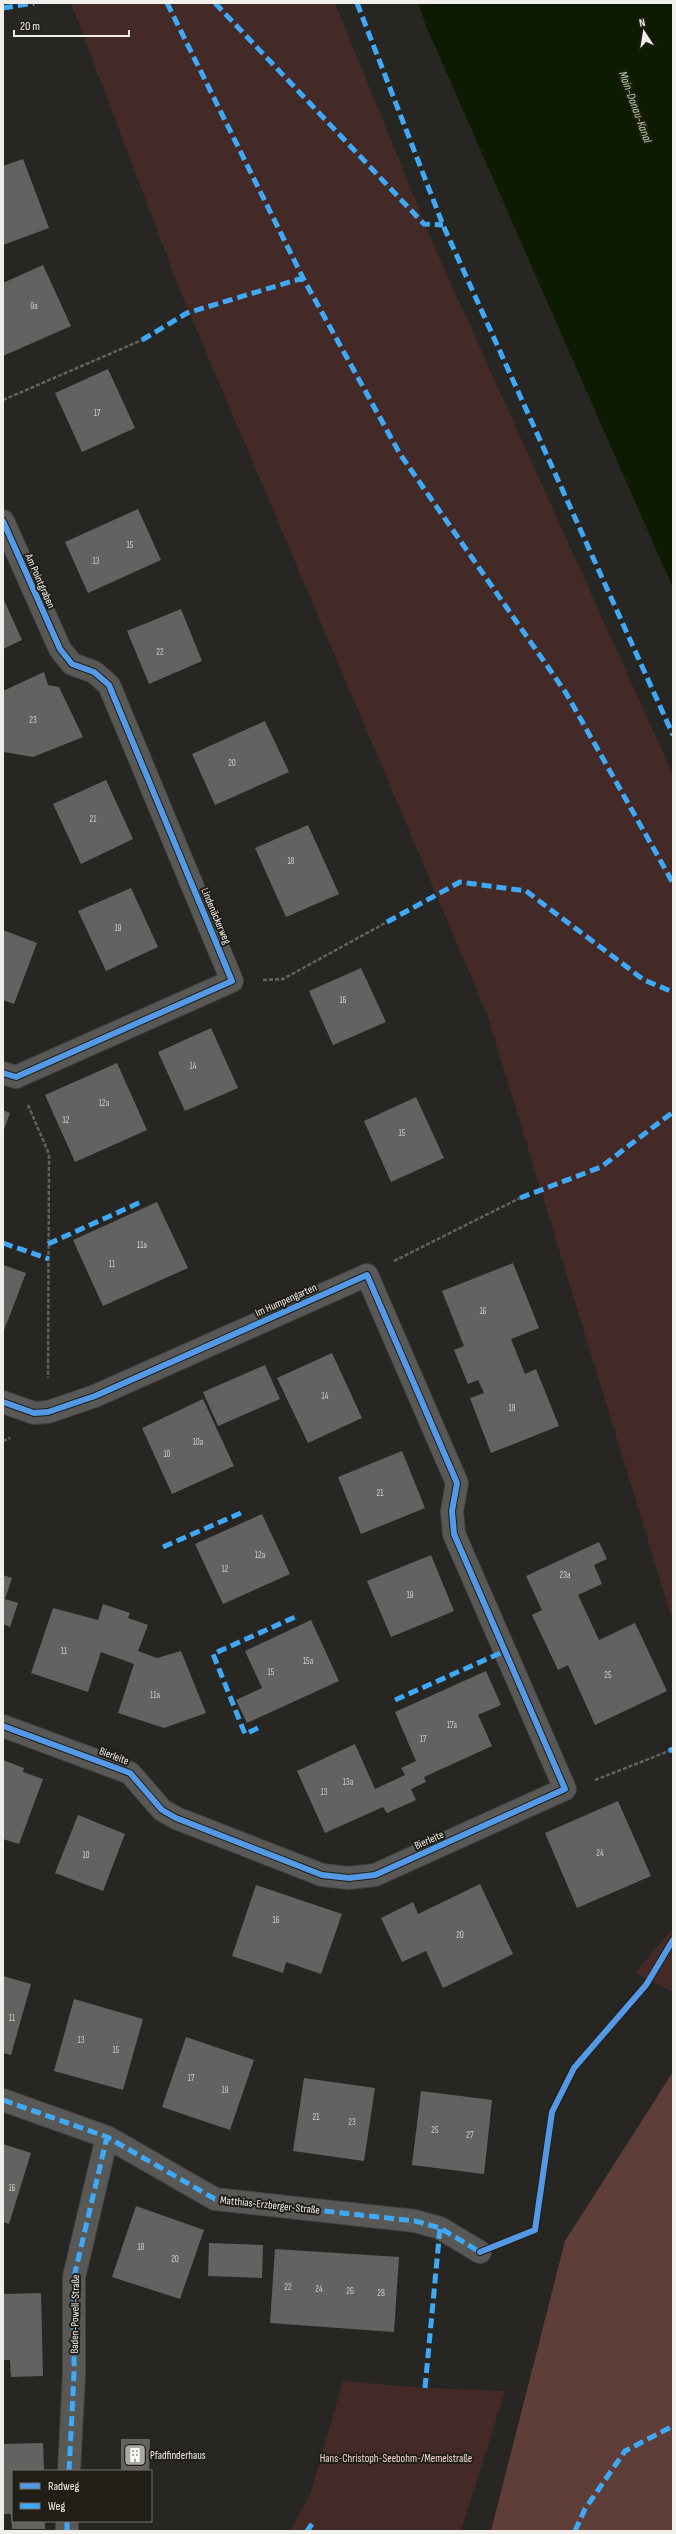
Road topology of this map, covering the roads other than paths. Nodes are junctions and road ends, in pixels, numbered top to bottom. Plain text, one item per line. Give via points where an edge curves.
1 (3, 521) edge
2 (60, 649) joint
3 (9, 1075) edge
4 (3, 1402) edge
5 (3, 1726) edge
6 (565, 1789) joint
7 (3, 2100) edge
8 (107, 2137) junction
9 (480, 2252) dead end
10 (69, 2470) edge

1 - 2 street, Am Pointgraben
2 - 3 street, Lindenäckerweg via 72,664 94,672 109,685 232,981
4 - 6 street, Im Humpengarten via 34,1412 48,1412 95,1396 367,1275 457,1483 452,1511 454,1534
5 - 6 street, Bierleite via 130,1772 162,1810 176,1818 322,1875 349,1878 375,1875
7 - 8 street, Matthias-Erzberger-Straße
8 - 9 street, Matthias-Erzberger-Straße via 215,2199 415,2221 440,2228
8 - 10 street, Baden-Powell-Straße via 74,2277 74,2374

